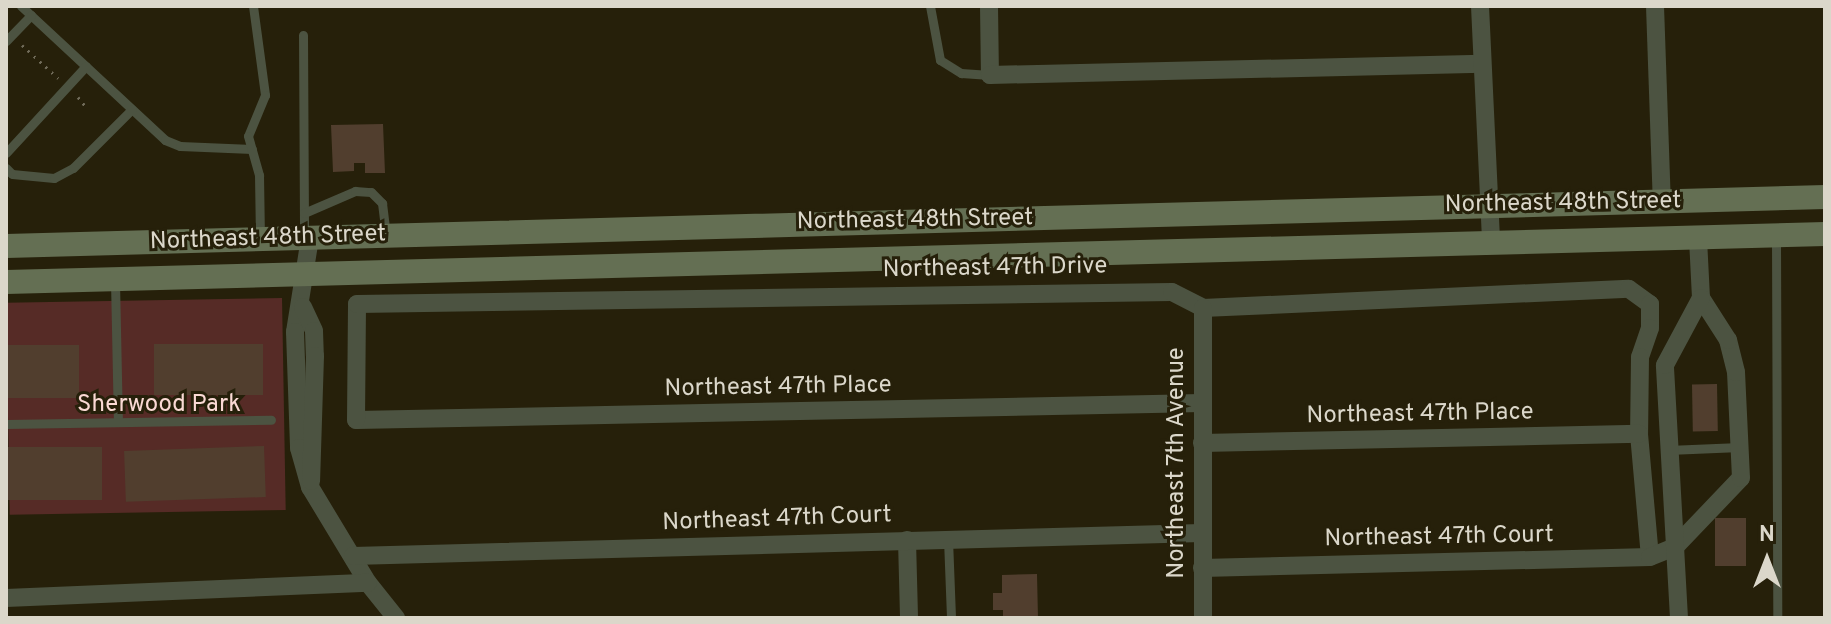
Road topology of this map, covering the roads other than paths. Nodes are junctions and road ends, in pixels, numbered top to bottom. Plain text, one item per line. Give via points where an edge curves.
1 (21, 6) edge
2 (253, 6) edge
3 (930, 6) edge
4 (989, 6) edge
5 (1480, 6) edge
6 (1655, 6) edge
7 (31, 15) junction
8 (303, 35) dead end
9 (9, 38) edge
10 (1482, 64) junction
11 (86, 66) junction
12 (990, 75) junction
13 (132, 109) junction
14 (252, 149) junction
15 (6, 153) edge
16 (6, 168) edge
17 (1825, 197) edge
18 (1662, 202) junction
19 (1489, 206) junction
20 (1825, 210) edge
21 (304, 213) junction
22 (1825, 234) edge
23 (1776, 235) junction
24 (386, 236) junction
25 (307, 238) junction
26 (1698, 238) junction
27 (260, 239) junction
28 (1491, 243) junction
29 (6, 246) edge
30 (307, 274) junction
31 (180, 278) junction
32 (115, 280) junction
33 (6, 282) edge
34 (1701, 298) junction
35 (1203, 308) junction
36 (1202, 403) junction
37 (271, 420) dead end
38 (356, 420) joint
39 (118, 421) junction
40 (6, 424) edge
41 (1639, 434) junction
42 (1202, 443) junction
43 (1740, 447) junction
44 (1668, 450) junction
45 (1202, 533) junction
46 (948, 539) junction
47 (907, 540) junction
48 (1675, 547) junction
49 (353, 556) junction
50 (1650, 557) junction
51 (1202, 568) junction
52 (368, 583) junction
53 (6, 598) edge
54 (396, 618) edge
55 (909, 618) edge
56 (951, 618) edge
57 (1203, 618) edge
58 (1679, 618) edge
59 (1777, 618) edge

1 - 7 lane
2 - 14 lane via 265,95 248,136
3 - 12 lane via 940,60 961,73
4 - 12 street
5 - 10 street
6 - 18 street
7 - 9 lane
7 - 11 lane
8 - 21 lane
10 - 12 street
10 - 19 street
11 - 13 lane
11 - 15 lane
13 - 14 lane via 180,146
13 - 16 lane via 73,168 54,178 12,174
14 - 27 lane via 259,175
17 - 18 main road, Northeast 48th Street
18 - 19 main road, Northeast 48th Street
19 - 24 main road, Northeast 48th Street
19 - 28 street
20 - 26 main road via 1725,212 1709,220
21 - 24 lane via 355,191 371,192 382,203
21 - 25 lane
22 - 23 main road, Northeast 48th Street
23 - 26 main road, Northeast 48th Street
23 - 59 lane
24 - 25 main road, Northeast 48th Street
25 - 27 main road, Northeast 48th Street
25 - 30 street
26 - 28 main road, Northeast 48th Street
26 - 34 street
27 - 29 main road, Northeast 48th Street
27 - 31 main road
28 - 30 main road, Northeast 48th Street
30 - 31 main road, Northeast 48th Street
30 - 49 street via 295,332 295,424 310,487
31 - 32 main road, Northeast 48th Street
32 - 33 main road, Northeast 48th Street
32 - 39 lane
34 - 43 street via 1728,340 1736,372
34 - 44 street via 1665,365
35 - 36 street, Northeast 7th Avenue
35 - 38 street, Northeast 47th Drive via 1172,292 357,304
35 - 41 street, Northeast 47th Drive via 1629,289 1650,304 1650,328 1640,357
36 - 38 street, Northeast 47th Place
36 - 42 street, Northeast 7th Avenue
37 - 39 lane
39 - 40 lane
41 - 42 street, Northeast 47th Place
41 - 50 street
42 - 45 street, Northeast 7th Avenue
43 - 44 lane
43 - 48 street via 1741,478
44 - 48 street
45 - 46 street, Northeast 47th Court
45 - 51 street, Northeast 7th Avenue
46 - 47 street, Northeast 47th Court
46 - 56 lane
47 - 49 street, Northeast 47th Court
47 - 55 street
48 - 50 street, Northeast 47th Court
48 - 58 street
49 - 52 street
50 - 51 street, Northeast 47th Court
51 - 57 street, Northeast 7th Avenue
52 - 53 street
52 - 54 street

